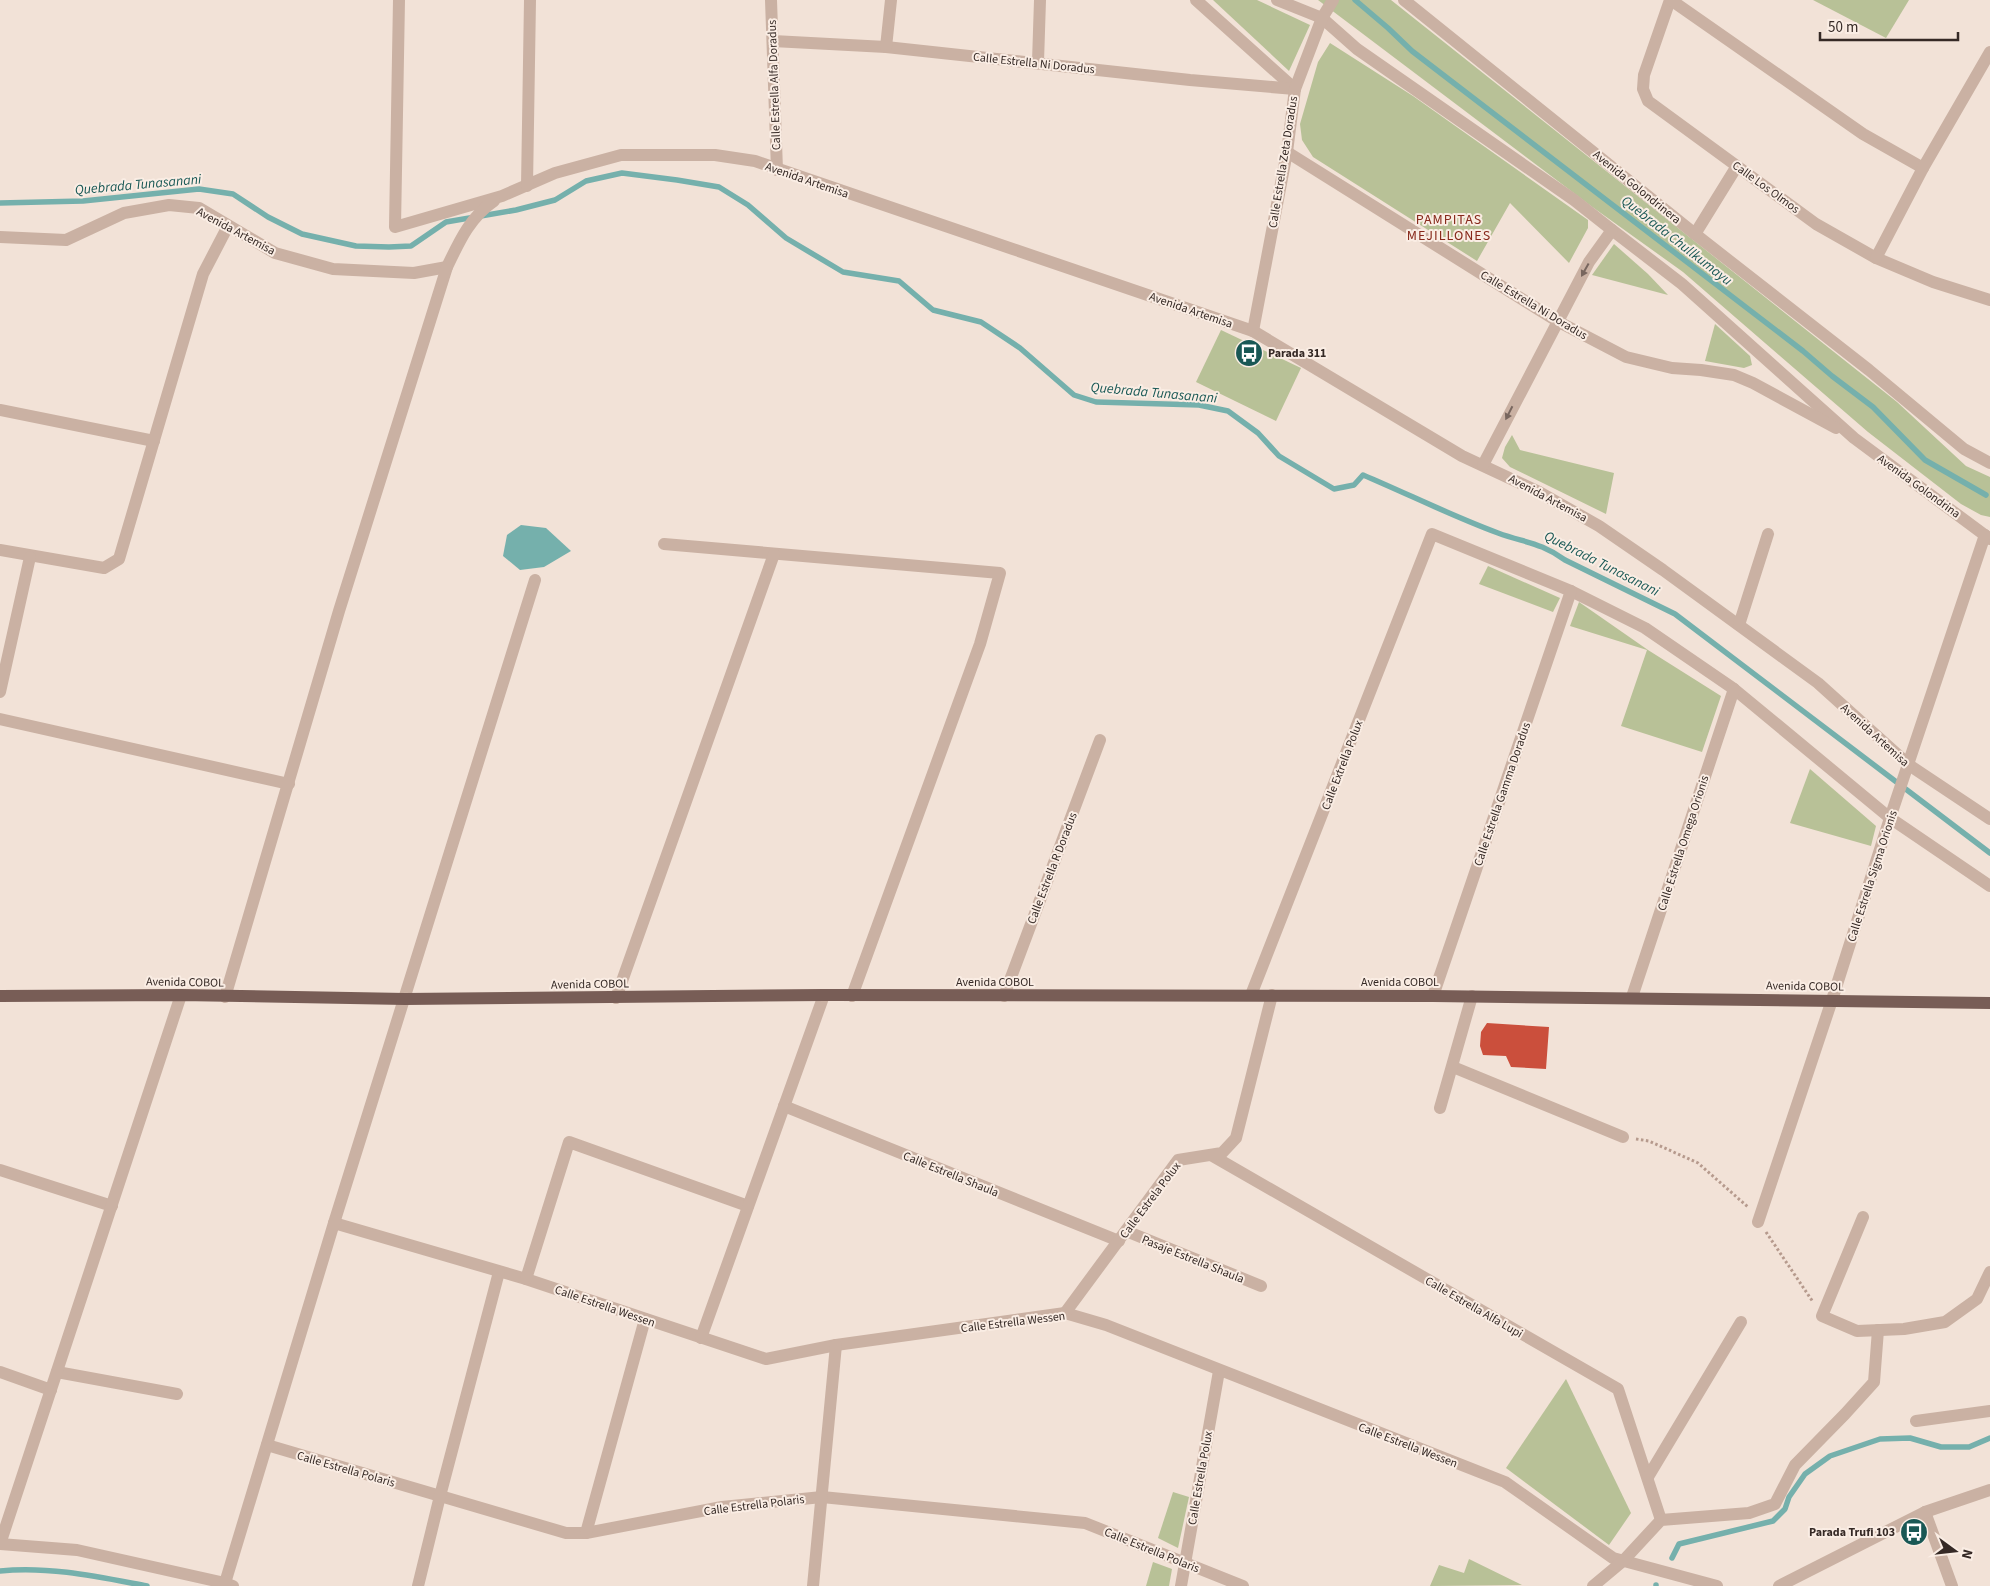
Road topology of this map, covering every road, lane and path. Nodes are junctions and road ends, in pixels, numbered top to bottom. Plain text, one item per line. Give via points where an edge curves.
1 (400, 0) edge
2 (530, 0) edge
3 (771, 0) edge
4 (891, 0) edge
5 (1040, 0) edge
6 (1196, 0) edge
7 (1277, 0) edge
8 (1333, 0) edge
9 (1404, 0) edge
10 (1670, 0) edge
11 (1322, 18) junction
12 (772, 41) junction
13 (886, 47) junction
14 (1990, 52) edge
15 (1038, 62) junction
16 (1295, 88) junction
17 (1287, 152) junction
18 (1737, 166) junction
19 (1923, 168) junction
20 (777, 170) junction
21 (527, 186) junction
22 (502, 196) junction
23 (228, 226) junction
24 (1612, 230) junction
25 (1695, 234) junction
26 (0, 238) edge
27 (1876, 258) junction
28 (447, 267) junction
29 (1990, 300) edge
30 (1556, 322) junction
31 (1253, 331) junction
32 (0, 410) edge
33 (1854, 438) junction
34 (154, 441) junction
35 (1990, 462) edge
36 (1483, 465) junction
37 (1768, 534) dead end
38 (1988, 536) edge
39 (664, 544) dead end
40 (0, 550) edge
41 (774, 554) junction
42 (30, 557) junction
43 (535, 580) dead end
44 (1571, 592) junction
45 (1739, 625) junction
46 (1734, 689) junction
47 (0, 692) edge
48 (0, 719) edge
49 (1100, 740) dead end
50 (1908, 765) junction
51 (289, 784) junction
52 (1890, 818) junction
53 (1990, 819) edge
54 (1990, 886) edge
55 (181, 995) junction
56 (1251, 995) junction
57 (1272, 995) junction
58 (0, 996) edge
59 (824, 996) junction
60 (852, 996) junction
61 (1004, 996) junction
62 (1433, 996) junction
63 (1472, 996) junction
64 (225, 997) junction
65 (1632, 997) junction
66 (616, 998) junction
67 (405, 999) junction
68 (1832, 1000) junction
69 (1990, 1003) edge
70 (1453, 1066) junction
71 (784, 1106) junction
72 (1440, 1108) dead end
73 (1623, 1137) joint
74 (1211, 1155) junction
75 (0, 1170) edge
76 (112, 1206) junction
77 (748, 1206) junction
78 (1863, 1217) dead end
79 (1758, 1222) junction
80 (334, 1223) junction
81 (1122, 1236) junction
82 (499, 1272) junction
83 (1990, 1272) edge
84 (526, 1279) junction
85 (1261, 1286) dead end
86 (1065, 1313) junction
87 (1822, 1316) junction
88 (645, 1319) junction
89 (1741, 1322) dead end
90 (1878, 1330) junction
91 (701, 1338) junction
92 (836, 1345) junction
93 (1219, 1370) junction
94 (0, 1372) edge
95 (57, 1372) junction
96 (51, 1390) junction
97 (177, 1394) dead end
98 (1990, 1411) edge
99 (1916, 1421) dead end
100 (266, 1445) junction
101 (1648, 1477) junction
102 (1990, 1490) edge
103 (440, 1496) junction
104 (822, 1497) junction
105 (1925, 1512) junction
106 (1661, 1520) junction
107 (586, 1533) junction
108 (0, 1544) edge
109 (1624, 1561) junction
110 (1185, 1562) junction
111 (229, 1584) edge
112 (1783, 1585) edge
113 (418, 1586) edge
114 (813, 1586) edge
115 (1181, 1586) edge
116 (1243, 1586) edge
117 (1593, 1586) edge
118 (1716, 1586) edge
119 (1952, 1586) edge

1 - 22 street, Avenida Artemisa via 395,227
2 - 21 street
3 - 12 street, Calle Estrella Alfa Doradus
4 - 13 street
5 - 15 street
6 - 16 street
7 - 11 street
8 - 11 street, Calle Estrella Zeta Doradus
9 - 25 street, Avenida Golondrinera
10 - 18 street, Calle Los Olmos via 1644,75 1643,88 1648,100
10 - 19 street via 1863,134
11 - 16 street, Calle Estrella Zeta Doradus
11 - 24 street via 1357,49
12 - 13 street, Calle Estrella Ni Doradus
12 - 20 street, Calle Estrella Alfa Doradus
13 - 15 street, Calle Estrella Ni Doradus
14 - 19 street
15 - 16 street, Calle Estrella Ni Doradus via 1190,80
16 - 17 street, Calle Estrella Zeta Doradus
17 - 30 street, Calle Estrella Ni Doradus
17 - 31 street, Calle Estrella Zeta Doradus
18 - 25 street
18 - 27 street, Calle Los Olmos via 1816,224
19 - 27 street
20 - 21 street, Avenida Artemisa via 755,161 715,155 621,155 555,174
20 - 31 street, Avenida Artemisa
21 - 22 street, Avenida Artemisa
22 - 28 street via 482,209 468,226
23 - 26 street, Avenida Artemisa via 199,208 170,205 124,213 66,240
23 - 28 street, Avenida Artemisa via 276,253 333,269 414,273
23 - 34 street via 203,274
24 -> 30 street via 1589,262
24 - 33 street via 1682,284
25 - 35 street, Avenida Golondrinera via 1964,449
27 - 29 street, Calle Los Olmos via 1933,282
28 - 51 street via 339,611
30 - 33 street, Calle Estrella Ni Doradus via 1626,357 1672,368 1734,376 1753,383
30 -> 36 street
31 - 36 street, Avenida Artemisa via 1462,456
32 - 34 street
33 - 38 street, Avenida Golondrina
34 - 42 street via 120,559 104,568
36 - 45 street, Avenida Artemisa via 1599,526
37 - 45 street
38 - 50 street, Calle Estrella Sigma Orionis
39 - 41 street
40 - 42 street
41 - 60 street via 1000,574 980,644
41 - 66 street
42 - 47 street
43 - 67 street
44 - 46 street via 1645,628
44 - 56 street, Calle Extrella Polux via 1432,534
44 - 62 street, Calle Estrella Gamma Doradus
45 - 50 street, Avenida Artemisa via 1818,684
46 - 52 street
46 - 65 street, Calle Estrella Omega Orionis
48 - 51 street
49 - 61 street, Calle Estrella R Doradus
50 - 52 street, Calle Estrella Sigma Orionis
50 - 53 street, Avenida Artemisa
51 - 64 street
52 - 54 street
52 - 68 street, Calle Estrella Sigma Orionis
55 - 58 main road, Avenida COBOL
55 - 64 main road, Avenida COBOL
55 - 76 street
56 - 57 main road, Avenida COBOL
56 - 61 main road, Avenida COBOL
57 - 62 main road, Avenida COBOL
57 - 74 street, Calle Estrela Polux via 1236,1138 1222,1154
59 - 60 main road, Avenida COBOL
59 - 66 main road, Avenida COBOL
59 - 71 street
60 - 61 main road, Avenida COBOL
62 - 63 main road, Avenida COBOL
63 - 65 main road, Avenida COBOL
63 - 70 street
64 - 67 main road, Avenida COBOL
65 - 68 main road, Avenida COBOL
66 - 67 main road, Avenida COBOL
67 - 80 street
68 - 69 main road, Avenida COBOL
68 - 79 street, Calle Estrella Sigma Orionis
70 - 72 street
70 - 73 street
71 - 77 street
71 - 81 street, Calle Estrella Shaula
73 - 79 path via 1649,1141 1698,1163 1745,1202
74 - 81 street, Calle Estrela Polux via 1178,1160
74 - 101 street, Calle Estrella Alfa Lupi via 1618,1389
75 - 76 street
76 - 95 street
77 - 84 street via 568,1142
77 - 91 street
78 - 87 street
79 - 87 path
80 - 82 street, Calle Estrella Wessen
80 - 100 street
81 - 85 street, Pasaje Estrella Shaula
81 - 86 street, Calle Estrela Polux
82 - 84 street, Calle Estrella Wessen
82 - 103 street
83 - 90 street via 1977,1299 1945,1322
84 - 88 street, Calle Estrella Wessen
86 - 92 street, Calle Estrella Wessen
86 - 93 street, Calle Estrella Wessen via 1106,1325
87 - 90 street via 1857,1331
88 - 91 street, Calle Estrella Wessen
88 - 107 street
89 - 101 street
90 - 106 street via 1874,1382 1794,1464 1775,1504 1749,1513
91 - 92 street, Calle Estrella Wessen via 766,1359
92 - 104 street
93 - 109 street, Calle Estrella Wessen via 1505,1482 1613,1558
93 - 110 street, Calle Estrella Polux
94 - 96 street
95 - 96 street
95 - 97 street
96 - 108 street
98 - 99 street
100 - 103 street, Calle Estrella Polaris
100 - 111 street
101 - 106 street, Calle Estrella Alfa Lupi
102 - 105 street
103 - 107 street, Calle Estrella Polaris via 566,1533
103 - 113 street
104 - 107 street, Calle Estrella Polaris via 722,1507
104 - 110 street, Calle Estrella Polaris via 1085,1523
104 - 114 street
105 - 112 street
105 - 119 street
106 - 109 street
108 - 111 street via 77,1550
109 - 117 street
109 - 118 street, Calle Estrella Wessen
110 - 115 street, Calle Estrella Polux
110 - 116 street, Calle Estrella Polaris

